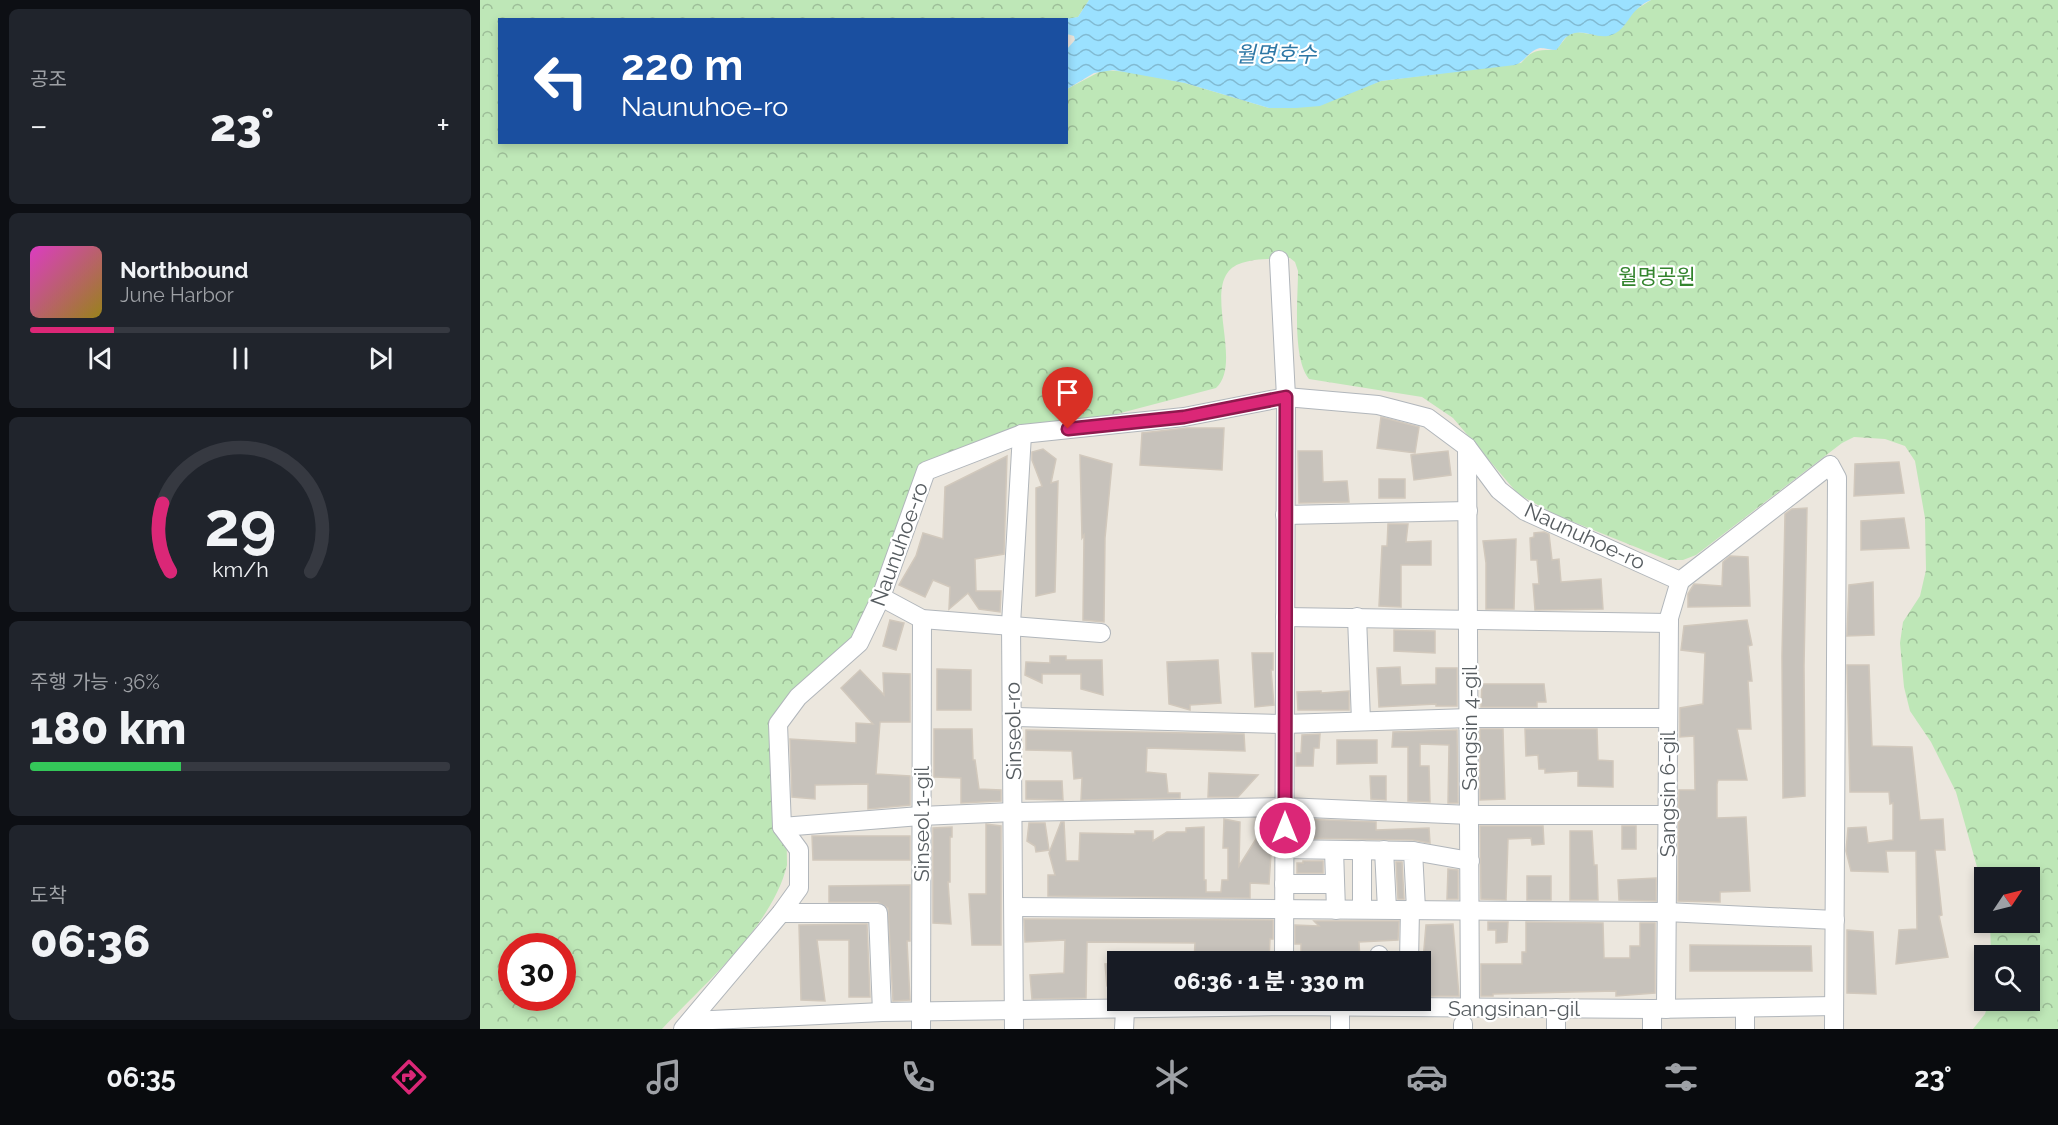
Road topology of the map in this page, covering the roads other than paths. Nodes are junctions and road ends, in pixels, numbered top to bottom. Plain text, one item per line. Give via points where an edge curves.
1 (1279, 260) dead end
2 (1286, 397) junction
3 (1022, 434) junction
4 (1467, 447) junction
5 (1468, 511) junction
6 (1285, 515) junction
7 (1680, 581) junction
8 (881, 597) junction
9 (1357, 616) junction
10 (1285, 617) junction
11 (922, 619) junction
12 (1468, 619) junction
13 (1669, 623) junction
14 (1011, 624) junction
15 (1101, 633) dead end
16 (1013, 717) junction
17 (1470, 718) junction
18 (1668, 718) junction
19 (1361, 722) junction
20 (1284, 724) junction
21 (1285, 807) junction
22 (1014, 812) junction
23 (1667, 814) junction
24 (1470, 815) junction
25 (920, 816) junction
26 (783, 827) junction
27 (1284, 849) junction
28 (1334, 850) junction
29 (1362, 850) junction
30 (1384, 850) junction
31 (1413, 851) junction
32 (1470, 861) junction
33 (1284, 884) junction
34 (1335, 884) junction
35 (1014, 907) junction
36 (1284, 909) junction
37 (1362, 909) junction
38 (1387, 909) junction
39 (1413, 909) junction
40 (1470, 909) junction
41 (1336, 910) junction
42 (1666, 912) junction
43 (781, 913) junction
44 (1835, 920) junction
45 (1284, 951) edge
46 (1410, 951) edge
47 (1834, 1006) junction
48 (1556, 1008) junction
49 (1659, 1009) junction
50 (1745, 1009) junction
51 (1115, 1011) edge
52 (1125, 1011) edge
53 (1340, 1011) edge
54 (1414, 1011) edge
55 (882, 1012) junction
56 (921, 1021) edge
57 (973, 1021) edge
58 (1014, 1021) edge
59 (1465, 1021) edge
60 (687, 1025) edge
61 (1124, 1029) edge
62 (1340, 1029) edge
63 (1556, 1029) edge
64 (1652, 1029) edge
65 (1745, 1029) edge
66 (1834, 1029) edge

1 - 2 street
2 - 3 street, Naunuhoe-ro via 1184,417
2 - 4 street, Naunuhoe-ro via 1378,405 1428,418
2 - 6 street
3 - 8 street, Naunuhoe-ro via 926,471
3 - 14 street, Sinseol-ro
4 - 5 street, Sangsin 4-gil
4 - 7 street, Naunuhoe-ro via 1499,490 1526,511
5 - 6 street
5 - 12 street, Sangsin 4-gil
6 - 10 street
7 - 13 street, Sangsin 6-gil
7 - 44 street via 1830,465 1837,478
8 - 11 street
8 - 26 street, Naunuhoe-ro via 859,644 798,697 778,724
9 - 10 street
9 - 12 street
9 - 19 street
10 - 20 street
11 - 14 street
11 - 25 street, Sinseol 1-gil
12 - 13 street
12 - 17 street, Sangsin 4-gil
13 - 18 street, Sangsin 6-gil
14 - 15 street
14 - 16 street, Sinseol-ro
16 - 20 street
16 - 22 street, Sinseol-ro
17 - 18 street
17 - 19 street
17 - 24 street, Sangsin 4-gil
18 - 23 street, Sangsin 6-gil
19 - 20 street
20 - 21 street
21 - 22 street
21 - 24 street
21 - 27 street
22 - 25 street
22 - 35 street, Sinseol-ro
23 - 24 street
23 - 42 street, Sangsin 6-gil
24 - 32 street, Sangsin 4-gil
25 - 26 street
25 - 56 street, Sinseol 1-gil
26 - 43 street via 799,849 799,888
27 - 28 street
27 - 33 street
28 - 29 street
28 - 34 street
29 - 30 street
29 - 37 street
30 - 31 street
30 - 38 street
31 - 32 street
31 - 39 street
32 - 40 street, Sangsin 4-gil
33 - 34 street
33 - 36 street
34 - 41 street
35 - 36 street
35 - 58 street, Sinseol-ro
36 - 41 street
36 - 45 street
37 - 38 street
37 - 41 street
38 - 39 street
39 - 40 street
39 - 46 street
40 - 42 street
40 - 59 street, Sangsin 4-gil
42 - 44 street
42 - 49 street, Sangsin 6-gil
43 - 55 street via 878,913
43 - 60 street
44 - 47 street
47 - 50 street, Sangsinan-gil
47 - 66 street
48 - 49 street, Sangsinan-gil
48 - 59 street, Sangsinan-gil
48 - 63 street
49 - 50 street, Sangsinan-gil
49 - 64 street, Sangsin 6-gil
50 - 65 street
51 - 58 street, Sangsinan-gil
52 - 61 street
53 - 62 street
54 - 59 street, Sangsinan-gil
55 - 56 street, Sangsinan-gil
55 - 60 street, Sangsinan-gil
56 - 57 street, Sangsinan-gil
57 - 58 street, Sangsinan-gil

